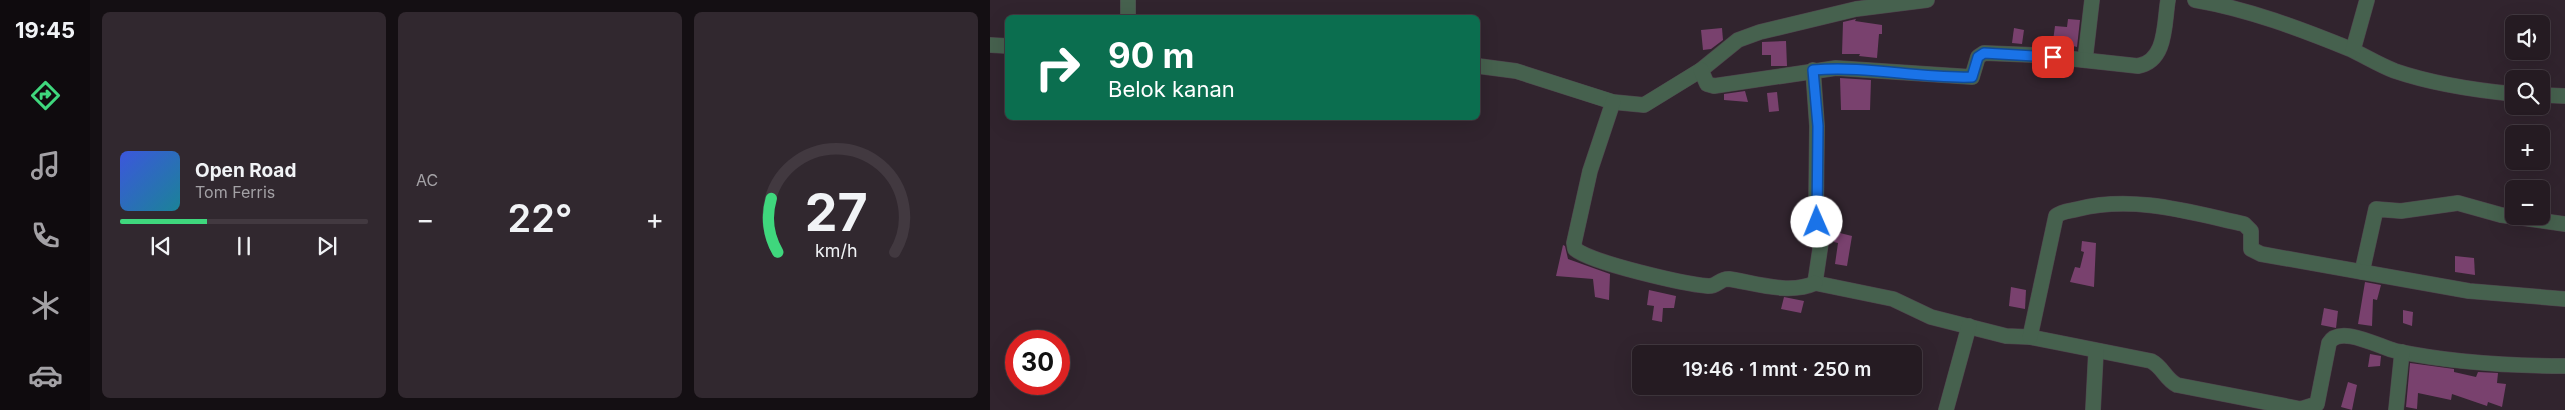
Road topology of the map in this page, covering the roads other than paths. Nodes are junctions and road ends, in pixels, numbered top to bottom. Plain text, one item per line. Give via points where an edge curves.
1 (1128, 0) edge
2 (1927, 0) edge
3 (2092, 0) edge
4 (2168, 0) edge
5 (2195, 0) edge
6 (2367, 0) edge
7 (1128, 15) edge
8 (990, 46) edge
9 (1005, 46) edge
10 (2353, 50) junction
11 (2085, 60) junction
12 (1480, 66) edge
13 (1701, 70) junction
14 (1813, 70) junction
15 (2505, 93) edge
16 (2550, 95) edge
17 (2565, 96) edge
18 (1613, 102) junction
19 (2565, 224) edge
20 (2362, 272) junction
21 (1815, 283) junction
22 (2565, 299) edge
23 (1970, 326) junction
24 (2030, 337) junction
25 (2096, 351) junction
26 (2402, 352) junction
27 (2565, 366) edge
28 (2233, 403) edge
29 (1946, 410) edge
30 (2093, 410) edge
31 (2396, 410) edge

1 - 7 street
2 - 13 street via 1856,9 1760,32 1738,40
3 - 11 street
4 - 11 street via 2159,51 2150,63 2138,66
5 - 10 street via 2227,6
6 - 10 street
8 - 9 street
10 - 15 street via 2382,66 2436,82
11 - 14 street via 1984,53 1978,57 1972,77 1884,70
12 - 18 street via 1516,71
13 - 14 street via 1707,84 1714,86
13 - 18 street via 1644,104
14 - 21 street via 1818,126 1816,212 1822,236
16 - 17 street
18 - 21 street via 1590,171 1575,249 1644,273 1710,287 1727,279 1792,288 1805,288
19 - 20 street via 2501,215 2458,203 2401,211 2376,209
20 - 22 street via 2469,291
20 - 24 street via 2255,252 2250,245 2251,231 2244,224 2166,207 2114,203 2084,207 2060,213 2054,221
21 - 23 street via 1893,299 1931,317
23 - 24 street via 2006,336
23 - 29 street
24 - 25 street
25 - 28 street via 2151,361 2158,364 2166,377 2177,385
25 - 30 street
26 - 27 street via 2496,363
26 - 28 street via 2368,340 2335,337 2329,343 2319,399 2314,406 2294,408
26 - 31 street

